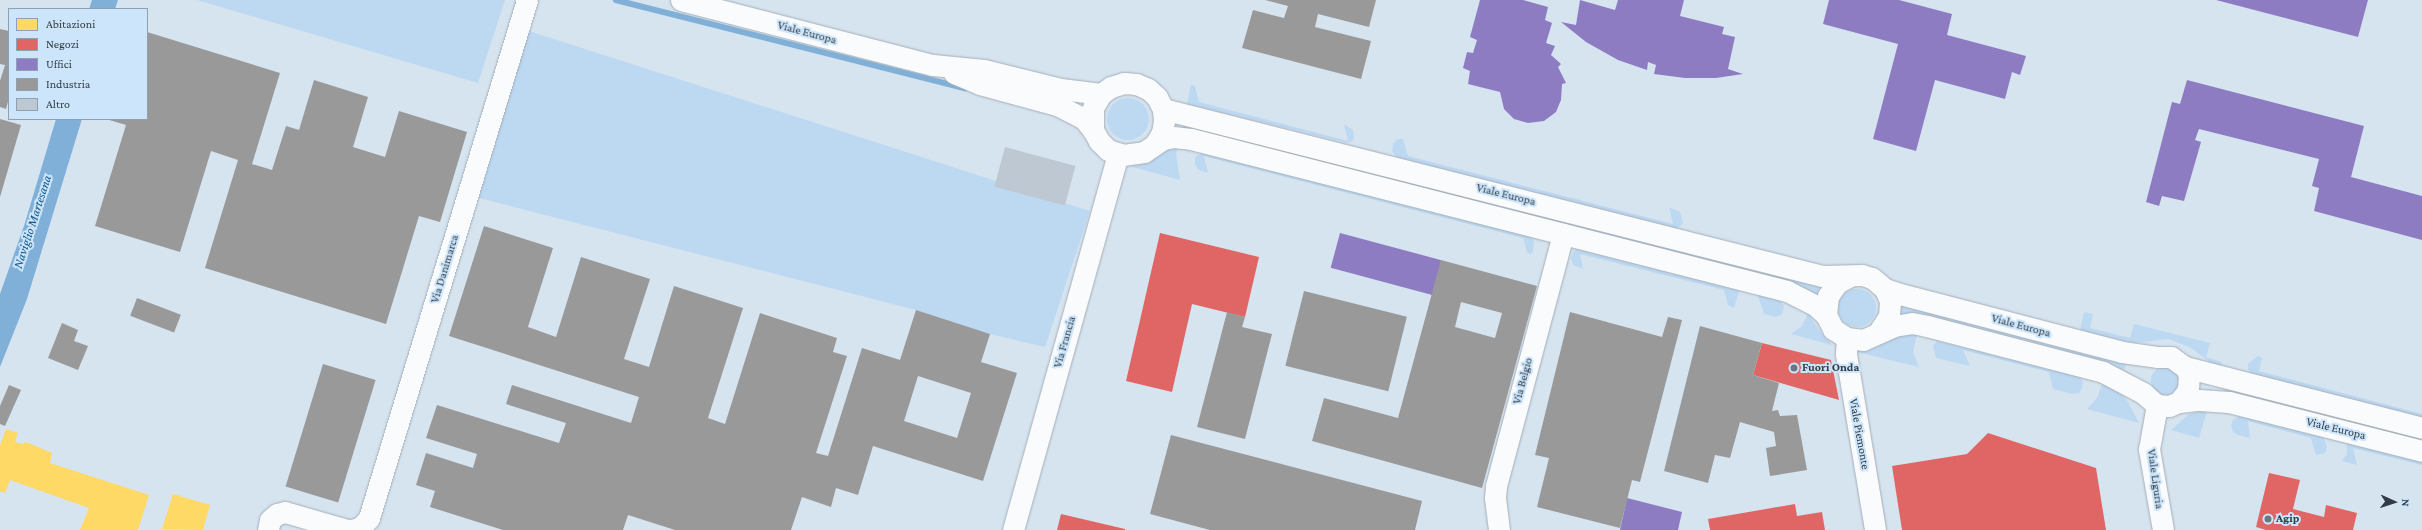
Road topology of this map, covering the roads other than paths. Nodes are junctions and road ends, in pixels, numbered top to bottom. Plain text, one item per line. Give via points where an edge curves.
1 (528, 0) edge
2 (681, 0) edge
3 (933, 65) junction
4 (1101, 94) junction
5 (1163, 109) junction
6 (1093, 130) junction
7 (1155, 144) junction
8 (1118, 153) junction
9 (1562, 234) junction
10 (1850, 276) junction
11 (1885, 289) junction
12 (1826, 315) junction
13 (1878, 333) junction
14 (1846, 338) junction
15 (2158, 357) junction
16 (2185, 367) junction
17 (2150, 399) junction
18 (2178, 402) junction
19 (2422, 428) edge
20 (2422, 452) edge
21 (268, 530) edge
22 (347, 530) edge
23 (352, 530) edge
24 (1013, 530) edge
25 (1499, 530) edge
26 (1875, 530) edge
27 (2163, 530) edge

1 - 23 street, Via Danimarca via 368,518 361,527
2 - 3 street, Viale Europa
3 - 4 street, Viale Europa via 984,70 1061,89
3 - 6 street, Viale Europa via 980,84 1057,105 1084,119
4 - 5 street via 1111,87 1124,83 1136,84 1148,89 1157,97
4 - 6 street via 1093,108
5 - 7 street via 1164,127
5 - 10 street, Viale Europa via 1822,276
6 - 8 street, Viale Europa via 1108,150
7 - 8 street, Viale Europa via 1136,155
7 - 9 street, Viale Europa via 1173,137 1191,139
8 - 24 street, Via Francia
9 - 12 street, Viale Europa via 1787,291 1802,297
9 - 25 street, Via Belgio via 1496,486
10 - 11 street, Viale Europa via 1862,275 1872,278
10 - 12 street via 1837,283 1828,296
11 - 13 street via 1890,301 1889,316
11 - 15 street, Viale Europa via 2135,355
12 - 14 street, Viale Europa via 1833,328
13 - 14 street, Viale Europa via 1863,340
13 - 17 street, Viale Europa via 1894,326 1912,323 1927,326 2103,372
14 - 26 street, Viale Piemonte via 1846,354
15 - 16 street, Viale Europa via 2171,357
15 - 17 street via 2150,361 2142,372 2140,385
16 - 18 street via 2190,381 2188,390
16 - 19 street, Viale Europa
17 - 18 street, Viale Europa via 2170,406
17 - 27 street, Viale Liguria via 2149,449
18 - 20 street, Viale Europa via 2229,402
21 - 22 street via 270,520 285,512

